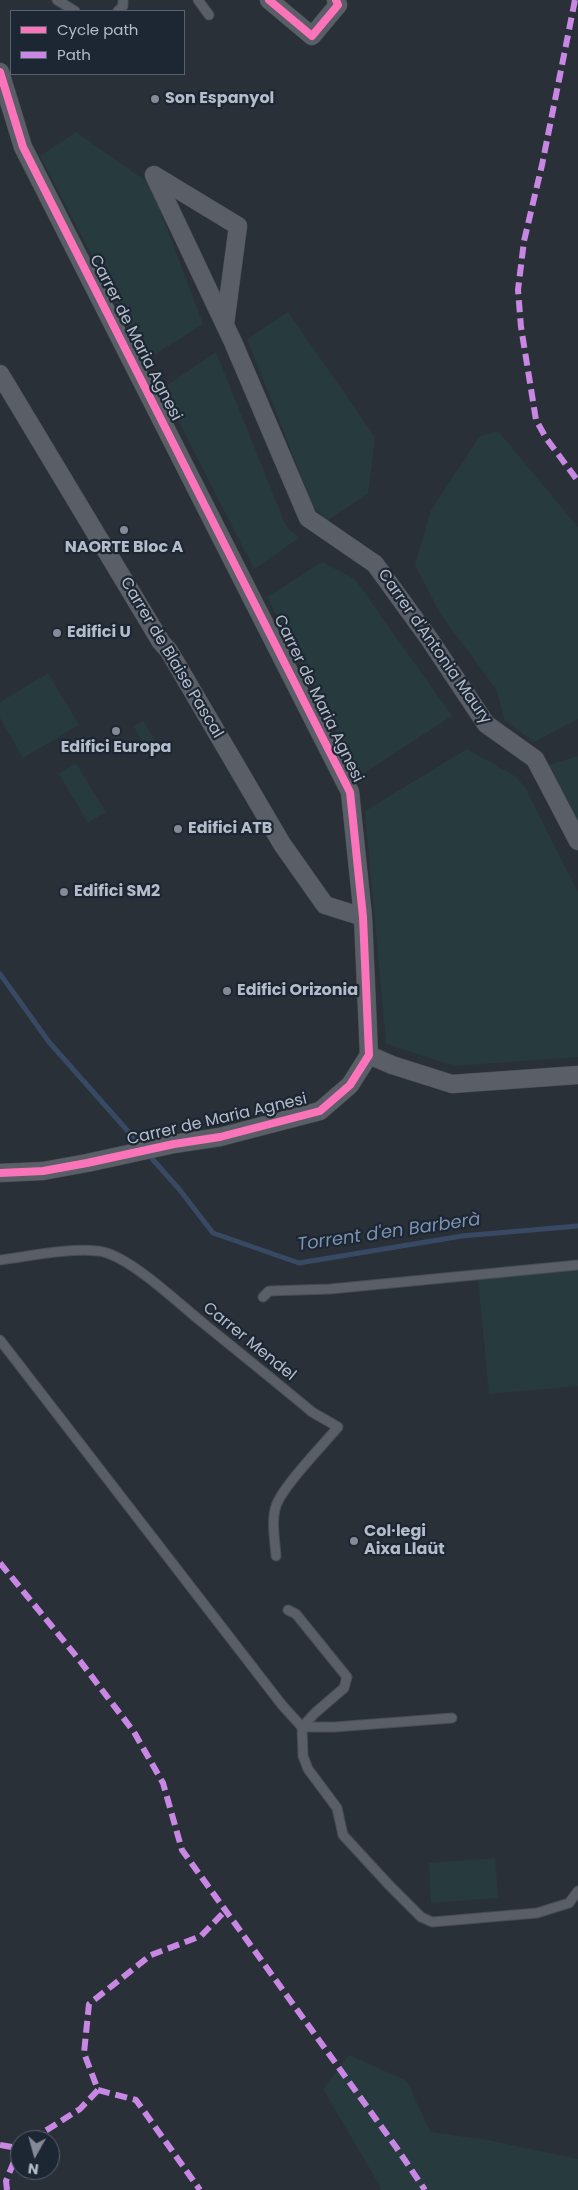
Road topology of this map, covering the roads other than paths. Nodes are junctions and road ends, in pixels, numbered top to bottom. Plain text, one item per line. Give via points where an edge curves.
1 (57, 0) edge
2 (198, 0) edge
3 (269, 0) edge
4 (336, 0) edge
5 (73, 10) edge
6 (209, 15) dead end
7 (0, 72) edge
8 (225, 324) junction
9 (0, 374) edge
10 (578, 840) edge
11 (363, 917) junction
12 (369, 1055) junction
13 (578, 1076) edge
14 (0, 1173) edge
15 (0, 1260) edge
16 (578, 1265) edge
17 (263, 1297) dead end
18 (0, 1340) edge
19 (276, 1556) dead end
20 (288, 1610) dead end
21 (452, 1718) dead end
22 (302, 1727) junction
23 (578, 1892) edge

1 - 5 lane
2 - 6 lane
3 - 4 street via 312,36 338,5
7 - 11 street, Carrer de Maria Agnesi via 23,147 350,792
8 - 8 street, Carrer d'Antonia Maury via 158,184 154,175 238,226
8 - 10 street, Carrer d'Antonia Maury via 308,518 375,564 486,724 535,759
9 - 11 street, Carrer de Blaise Pascal via 174,659 282,844 326,905
11 - 12 street, Carrer de Maria Agnesi
12 - 13 street via 452,1084
12 - 14 street, Carrer de Maria Agnesi via 350,1085 320,1111 220,1137 87,1163 43,1171
15 - 19 lane, Carrer Mendel via 99,1251 114,1256 158,1286 312,1412 338,1427 286,1489 276,1506
16 - 17 lane via 330,1289 269,1291
18 - 22 lane
20 - 22 lane via 296,1614 347,1677 344,1688
21 - 22 lane
22 - 23 lane via 303,1756 308,1769 338,1808 343,1835 421,1917 432,1922 537,1913 569,1903

